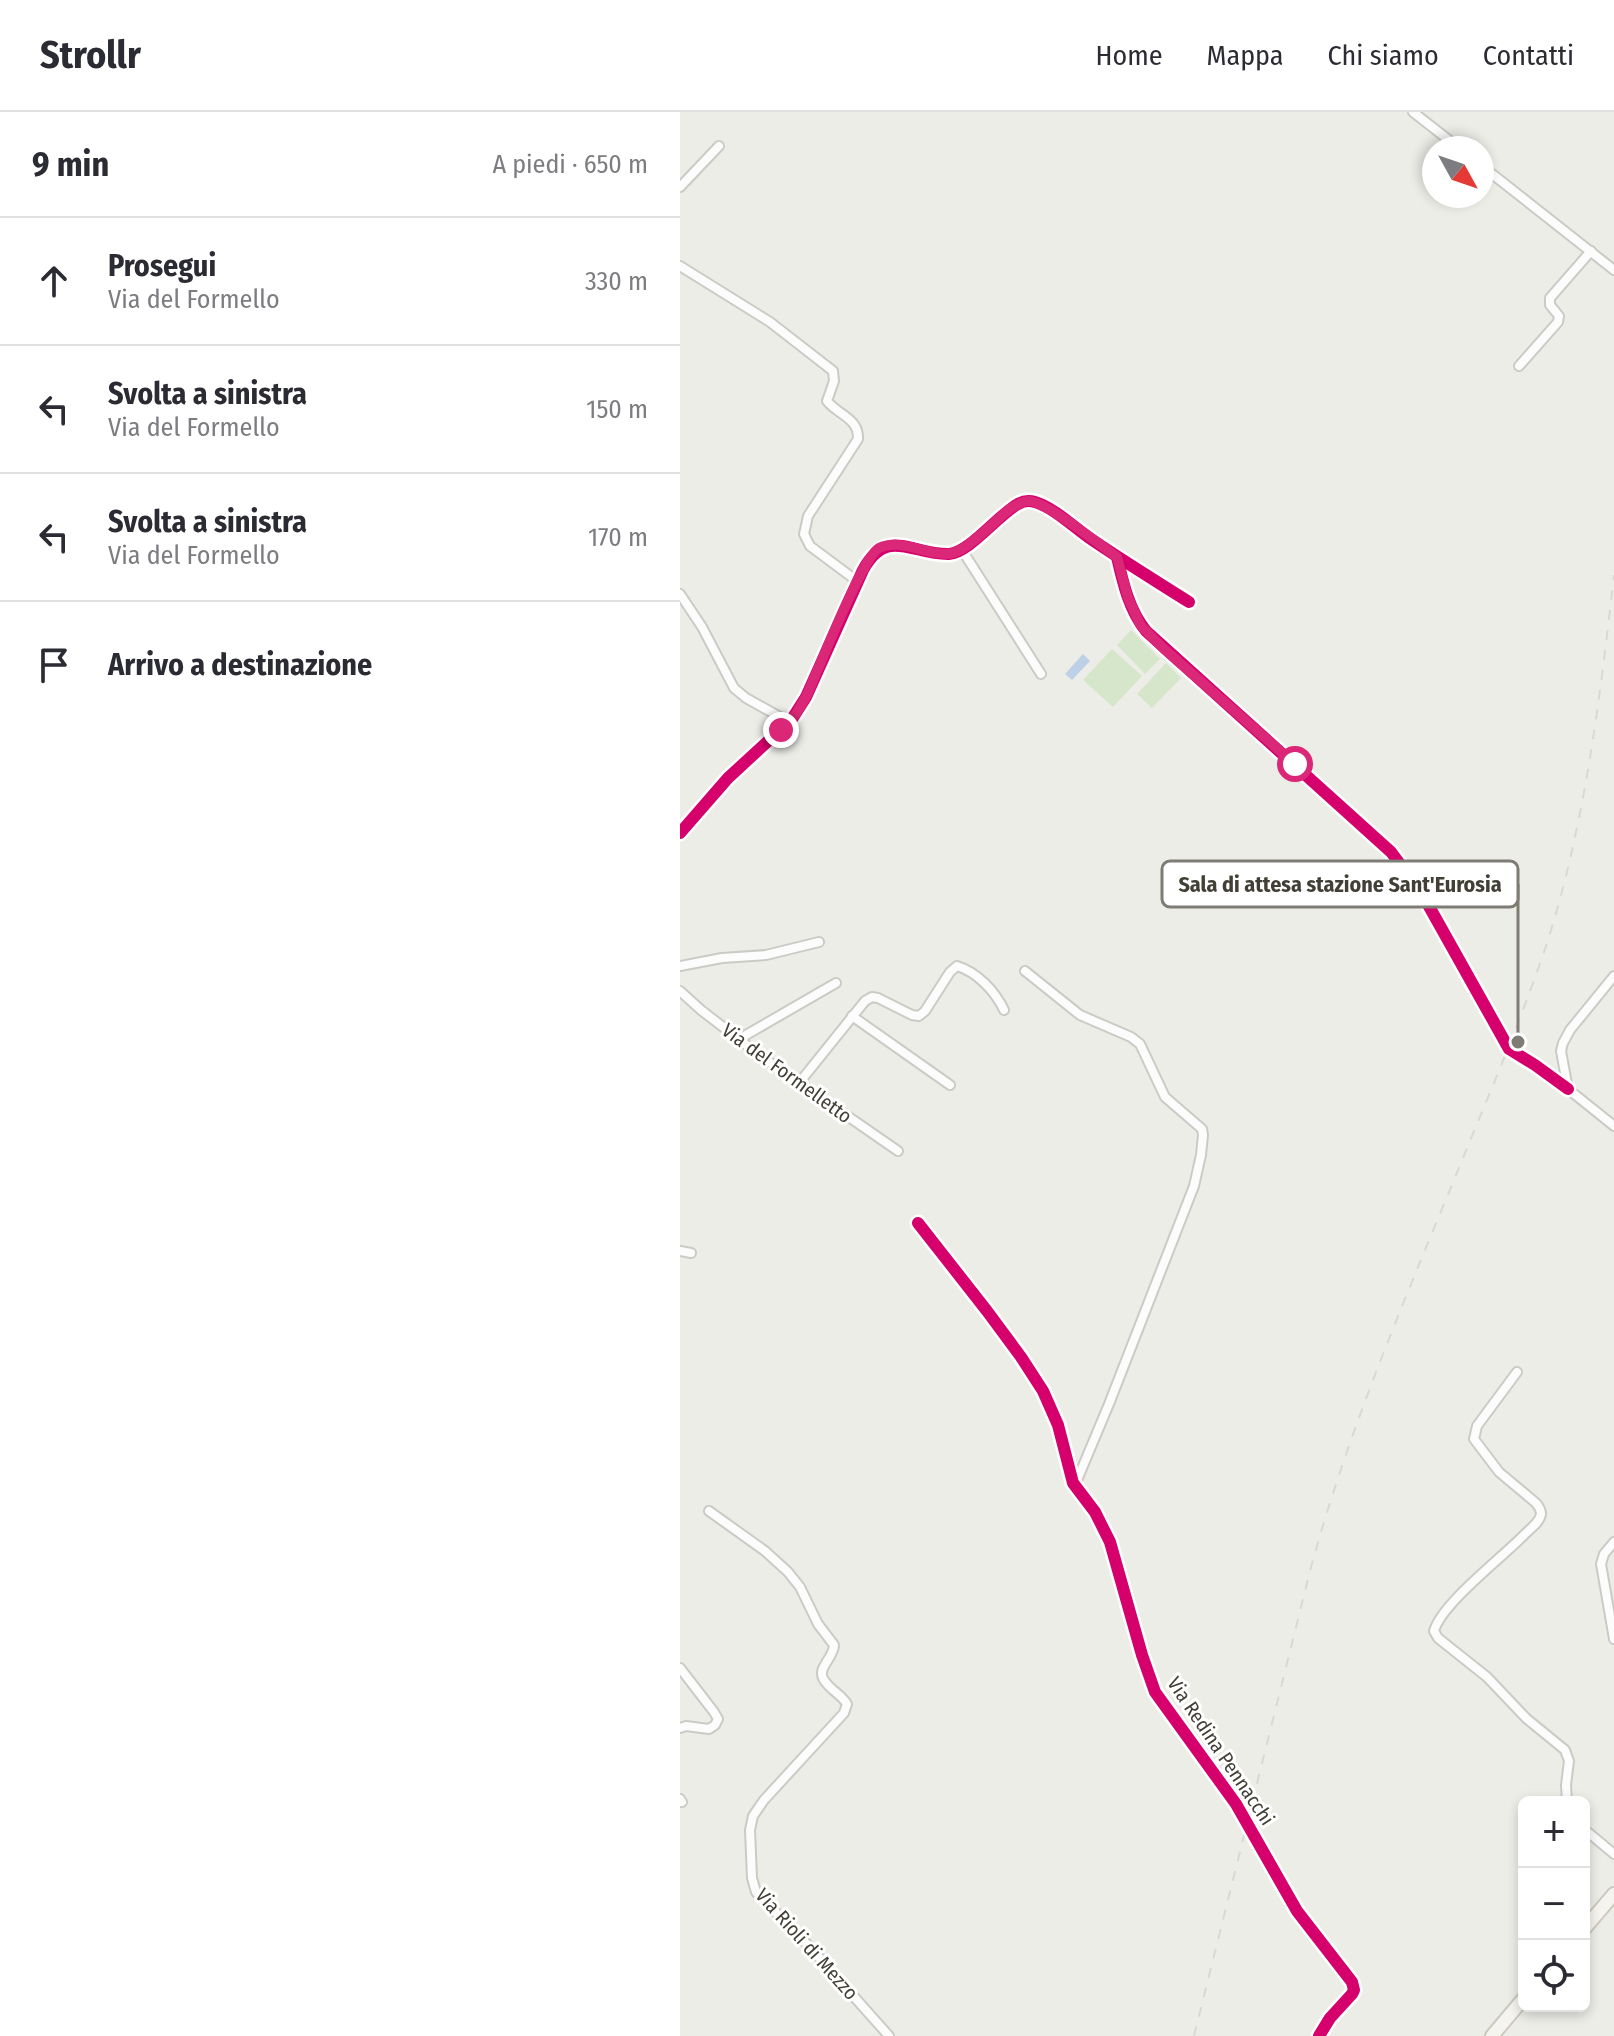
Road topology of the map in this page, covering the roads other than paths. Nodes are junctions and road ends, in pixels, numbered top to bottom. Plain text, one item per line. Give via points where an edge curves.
1 (1413, 112) edge
2 (1444, 136) edge
3 (719, 146) dead end
4 (1494, 175) edge
5 (680, 187) edge
6 (1591, 251) junction
7 (680, 266) edge
8 (1614, 270) edge
9 (1519, 366) dead end
10 (962, 550) junction
11 (1117, 557) junction
12 (857, 581) junction
13 (680, 594) edge
14 (1189, 602) dead end
15 (1041, 674) dead end
16 (789, 722) junction
17 (680, 833) edge
18 (819, 942) dead end
19 (680, 966) edge
20 (1025, 971) dead end
21 (1614, 976) edge
22 (836, 983) dead end
23 (680, 991) edge
24 (1004, 1010) dead end
25 (852, 1016) junction
26 (739, 1039) junction
27 (799, 1083) junction
28 (950, 1085) dead end
29 (1568, 1089) junction
30 (1614, 1126) edge
31 (898, 1151) dead end
32 (918, 1223) dead end
33 (680, 1251) edge
34 (691, 1253) dead end
35 (1517, 1372) dead end
36 (1075, 1485) junction
37 (709, 1511) dead end
38 (1614, 1542) edge
39 (1614, 1639) edge
40 (680, 1668) edge
41 (680, 1728) edge
42 (1567, 1796) edge
43 (1590, 1834) edge
44 (1614, 1854) edge
45 (1614, 1894) edge
46 (1590, 1922) edge
47 (1518, 2005) edge
48 (889, 2036) edge
49 (1319, 2036) edge
50 (1492, 2036) edge

1 - 2 street
3 - 5 street
4 - 6 street
6 - 8 street
6 - 9 street via 1550,298 1558,322
7 - 12 street via 770,322 833,371 828,403 854,423 858,439 807,518 804,534 812,548
10 - 11 street via 1008,511 1029,501
10 - 12 street via 946,554 881,547
10 - 15 street
11 - 14 street
11 - 29 street via 1141,626 1391,852 1423,896 1509,1049
12 - 16 street via 806,697
13 - 16 street via 734,688
16 - 17 street via 728,778
18 - 19 street
20 - 36 street via 1080,1015 1138,1042 1165,1097 1203,1133 1194,1186
21 - 29 street via 1563,1043
22 - 26 street
23 - 26 street, Via del Formelletto
24 - 25 street via 993,991 957,966 919,1016 872,997
25 - 27 street
25 - 28 street
26 - 27 street, Via del Formelletto
27 - 31 street, Via del Formelletto
29 - 30 street
32 - 36 street, Via Redina Pennacchi via 1039,1383
33 - 34 street
35 - 42 street via 1477,1426 1474,1439 1499,1472 1536,1503 1540,1517 1459,1597 1434,1631 1565,1750
36 - 49 street, Via Redina Pennacchi via 1110,1542 1155,1692 1236,1804 1301,1917 1352,1982 1352,1994
37 - 48 street, Via Rioli di Mezzo via 795,1579 834,1645 822,1676 847,1704 755,1812 750,1830 754,1888
38 - 39 street via 1601,1564
40 - 41 street via 718,1719 709,1729
43 - 44 street
45 - 46 main road
47 - 50 main road

